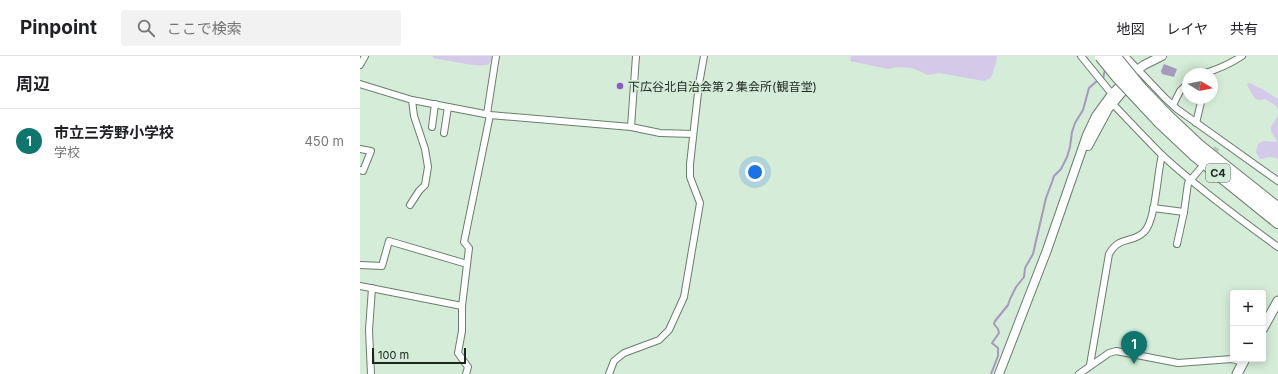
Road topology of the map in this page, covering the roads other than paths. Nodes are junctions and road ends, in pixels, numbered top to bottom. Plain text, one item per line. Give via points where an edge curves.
1 (365, 56) edge
2 (496, 56) edge
3 (636, 56) edge
4 (704, 56) edge
5 (1081, 56) edge
6 (1101, 56) edge
7 (1114, 56) edge
8 (1125, 56) edge
9 (1163, 56) edge
10 (1242, 56) edge
11 (360, 65) edge
12 (1218, 68) edge
13 (1139, 71) junction
14 (360, 84) edge
15 (1182, 89) edge
16 (1112, 94) junction
17 (412, 100) junction
18 (1112, 103) junction
19 (435, 104) junction
20 (1201, 104) edge
21 (448, 107) junction
22 (488, 114) junction
23 (1166, 114) junction
24 (1196, 123) junction
25 (432, 127) dead end
26 (631, 127) junction
27 (444, 133) dead end
28 (693, 134) junction
29 (1222, 142) junction
30 (1217, 148) tunnel mouth
31 (360, 149) edge
32 (1162, 155) junction
33 (1200, 169) dead end
34 (360, 170) edge
35 (1190, 180) junction
36 (1278, 181) edge
37 (1069, 190) junction
38 (410, 205) dead end
39 (1153, 208) junction
40 (1278, 209) edge
41 (1184, 212) junction
42 (1278, 222) edge
43 (1177, 244) dead end
44 (1278, 246) edge
45 (467, 264) junction
46 (360, 265) edge
47 (360, 286) edge
48 (372, 288) junction
49 (1278, 301) edge
50 (462, 306) junction
51 (1264, 326) edge
52 (1230, 359) edge
53 (1243, 362) edge
54 (1090, 365) junction
55 (371, 374) edge
56 (466, 374) edge
57 (609, 374) edge
58 (999, 374) edge
59 (1079, 374) edge
60 (1237, 374) edge

1 - 11 street
2 - 22 street
3 - 26 street
4 - 28 street
5 - 16 street
6 - 23 highway, C4, bridge via 1118,77
7 - 23 highway, C4, bridge
8 - 13 street
9 - 13 street
10 - 12 street
13 - 16 street
13 - 18 street
13 - 23 street
14 - 17 street
15 - 23 street
16 - 37 street via 1090,129
17 - 19 street
17 - 38 street via 428,167 425,184
18 - 32 street
18 - 37 street via 1094,134
19 - 21 street
19 - 25 street
20 - 24 street
21 - 22 street
21 - 27 street
22 - 26 street
22 - 45 street via 464,242 469,248
23 - 24 street
23 - 40 highway, C4 via 1200,147
23 - 42 highway, C4 via 1194,154
24 - 29 street
26 - 28 street
28 - 57 street via 690,176 700,203 684,297 669,330 659,340 624,353 614,361
29 - 30 street
29 - 36 street
31 - 34 street via 371,151 363,171
32 - 35 street
32 - 39 street
33 - 35 street
35 - 41 street
35 - 44 street
37 - 58 street
39 - 41 street
39 - 54 street via 1149,225 1143,234 1120,242 1109,254
41 - 43 street
45 - 46 street via 389,241 382,266
45 - 50 street
47 - 48 street
48 - 50 street
48 - 55 street via 369,330
49 - 51 main road
50 - 56 street via 462,331 458,353 468,367
52 - 54 street via 1178,363 1116,351 1108,353
53 - 60 main road
54 - 59 street

